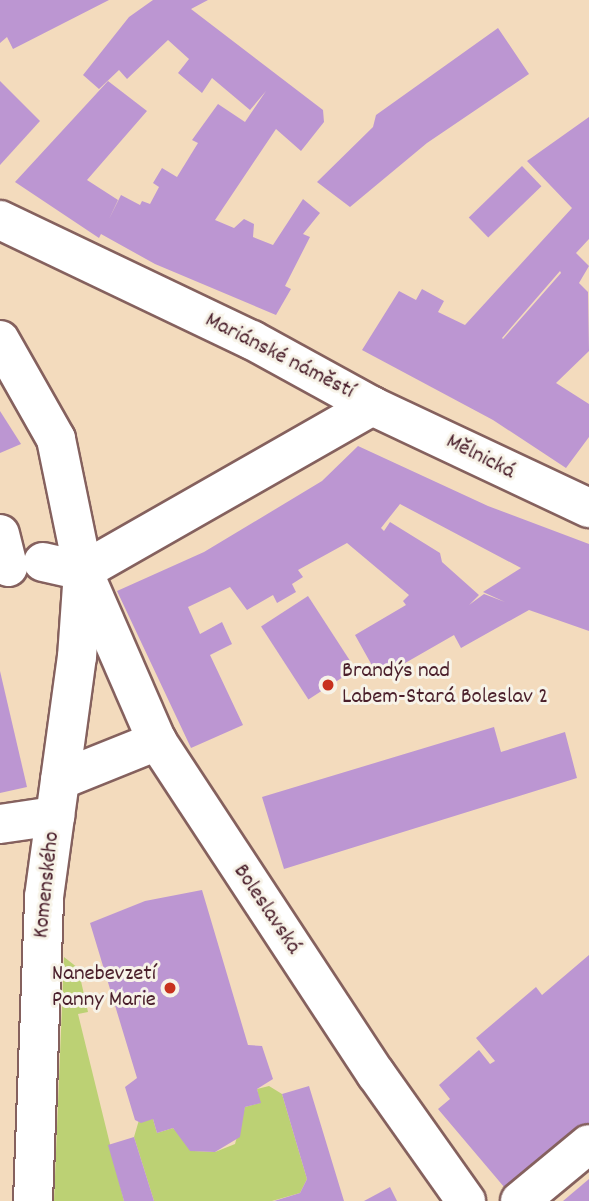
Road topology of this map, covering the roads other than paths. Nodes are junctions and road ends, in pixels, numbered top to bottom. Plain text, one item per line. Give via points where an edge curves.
1 (0, 220) edge
2 (0, 340) edge
3 (372, 406) junction
4 (589, 508) edge
5 (17, 555) edge
6 (89, 587) junction
7 (156, 741) junction
8 (58, 798) junction
9 (0, 824) edge
10 (589, 1144) edge
11 (33, 1201) edge
12 (467, 1201) edge
13 (520, 1201) edge

1 - 3 street, Mariánské náměstí via 252,340
2 - 6 street via 56,439
3 - 4 street, Mělnická
3 - 6 street, Mariánské náměstí
5 - 6 street
6 - 7 street, Boleslavská
6 - 8 street, Komenského
7 - 8 street
7 - 12 street, Boleslavská via 361,1051
8 - 9 street
8 - 11 street, Komenského via 44,897
10 - 13 street

